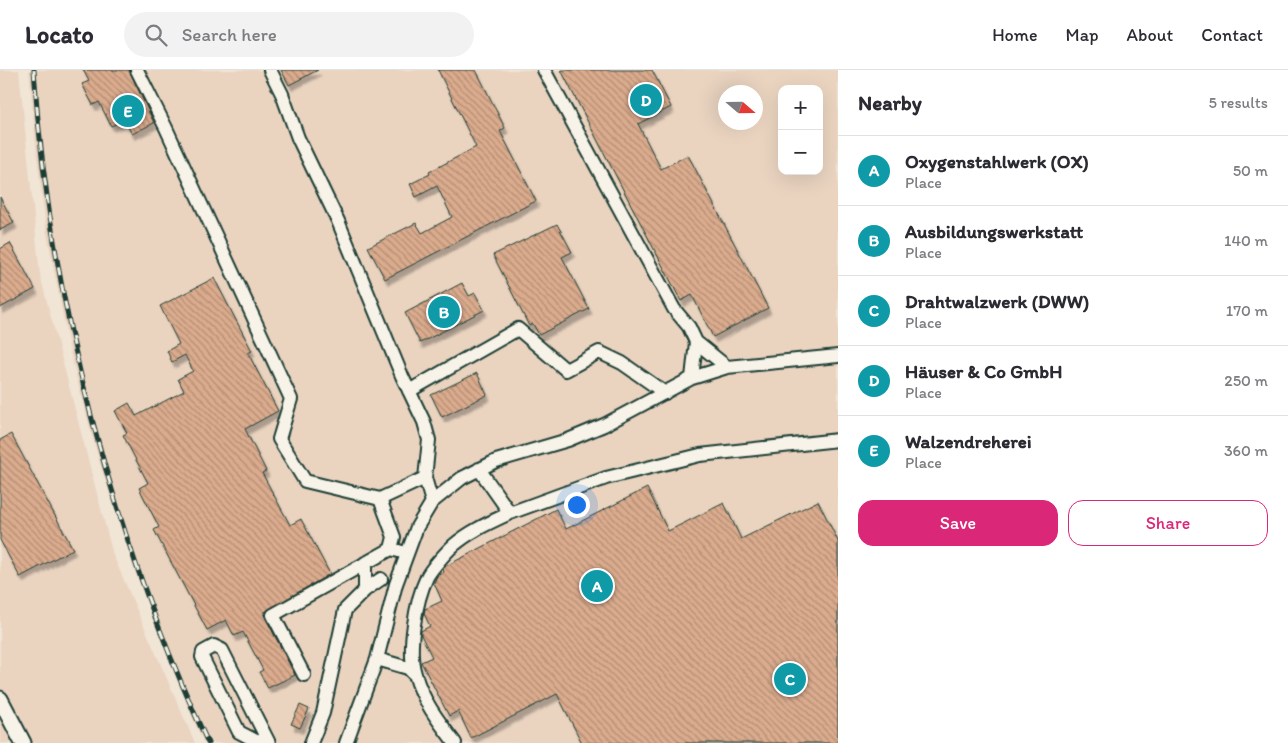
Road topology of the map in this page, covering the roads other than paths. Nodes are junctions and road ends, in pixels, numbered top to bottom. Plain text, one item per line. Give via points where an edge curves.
1 (138, 70) edge
2 (270, 70) edge
3 (544, 70) edge
4 (696, 342) junction
5 (838, 356) edge
6 (727, 367) junction
7 (692, 378) junction
8 (408, 390) junction
9 (666, 393) junction
10 (838, 440) edge
11 (479, 469) junction
12 (425, 478) junction
13 (380, 499) junction
14 (432, 502) junction
15 (510, 513) junction
16 (391, 549) junction
17 (406, 553) junction
18 (365, 563) junction
19 (381, 579) dead end
20 (365, 590) junction
21 (377, 659) junction
22 (414, 674) junction
23 (304, 675) dead end
24 (0, 699) edge
25 (23, 743) edge
26 (260, 743) edge
27 (269, 743) edge
28 (311, 743) edge
29 (346, 743) edge
30 (455, 743) edge

1 - 13 lane via 292,399 278,439 305,481
2 - 8 lane
3 - 4 lane via 674,309
4 - 6 lane
4 - 7 lane
5 - 6 lane
6 - 7 lane
7 - 9 lane
8 - 9 lane via 518,329 566,370 599,352 622,363
8 - 12 lane via 429,440
9 - 11 lane via 568,440
10 - 15 lane via 700,455 606,478
11 - 14 lane
11 - 15 lane
12 - 13 lane
12 - 14 lane
13 - 16 lane via 394,537
14 - 17 lane
15 - 22 lane via 482,526 454,545 427,576 413,623
16 - 17 lane
16 - 18 lane
17 - 21 lane
18 - 20 lane
18 - 23 lane via 273,615
19 - 20 lane
20 - 28 lane via 345,610 323,713
21 - 22 lane via 408,668
21 - 29 lane
22 - 30 lane via 433,715
24 - 25 main road
26 - 27 lane via 239,732 202,652 214,646 222,650

